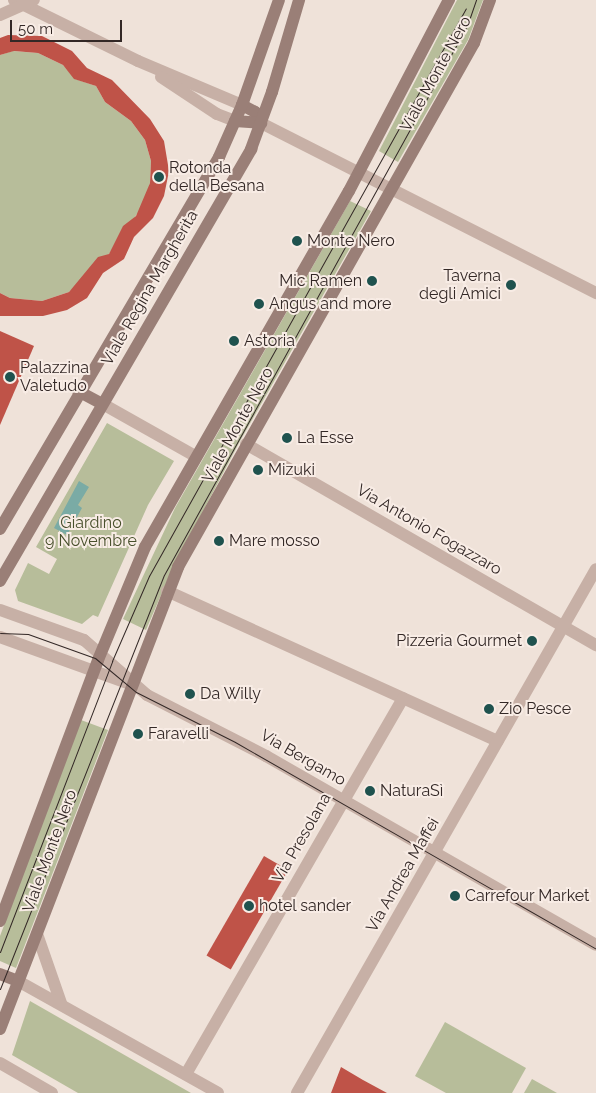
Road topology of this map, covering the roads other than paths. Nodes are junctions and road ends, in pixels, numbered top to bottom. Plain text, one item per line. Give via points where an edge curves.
1 (14, 0) edge
2 (279, 0) edge
3 (299, 0) edge
4 (449, 0) edge
5 (490, 0) edge
6 (30, 3) edge
7 (0, 15) edge
8 (138, 61) junction
9 (242, 105) junction
10 (235, 120) junction
11 (261, 122) junction
12 (357, 174) junction
13 (391, 190) junction
14 (596, 293) edge
15 (78, 391) junction
16 (101, 403) junction
17 (246, 444) junction
18 (195, 456) junction
19 (0, 529) edge
20 (596, 570) edge
21 (0, 581) edge
22 (167, 591) junction
23 (0, 610) edge
24 (564, 626) junction
25 (0, 637) edge
26 (596, 645) edge
27 (100, 654) junction
28 (93, 672) junction
29 (132, 684) junction
30 (403, 698) junction
31 (498, 741) junction
32 (342, 799) junction
33 (434, 853) junction
34 (0, 921) edge
35 (37, 934) junction
36 (596, 945) edge
37 (0, 974) edge
38 (18, 981) junction
39 (61, 1003) junction
40 (0, 1029) edge
41 (0, 1063) edge
42 (186, 1074) junction
43 (52, 1093) edge
44 (218, 1093) edge
45 (297, 1093) edge

1 - 6 street
2 - 9 street, Viale Regina Margherita
3 - 11 street, Viale Regina Margherita
4 - 12 street, Viale Monte Nero
5 - 13 street, Viale Monte Nero via 474,43
6 - 7 street
6 - 8 street
8 - 9 street
8 - 10 street via 217,114
9 - 10 street, Viale Regina Margherita
9 - 11 street via 255,112
10 - 11 street
10 - 15 street, Viale Regina Margherita via 219,157
11 - 12 street
11 - 16 street, Viale Regina Margherita via 251,149
12 - 13 street
12 - 18 street, Viale Monte Nero
13 - 14 street
13 - 17 street, Viale Monte Nero
15 - 16 street
15 - 19 street, Viale Regina Margherita
16 - 18 street
16 - 21 street, Viale Regina Margherita
17 - 22 street, Viale Monte Nero
17 - 24 street, Via Antonio Fogazzaro
18 - 27 street, Viale Monte Nero via 145,547
20 - 24 street, Via Andrea Maffei
22 - 29 street, Viale Monte Nero
22 - 30 street
23 - 27 street via 81,639
24 - 26 street, Via Antonio Fogazzaro
24 - 31 street, Via Andrea Maffei
25 - 28 street
27 - 28 street, Viale Monte Nero
27 - 29 street
28 - 29 street
28 - 34 street, Viale Monte Nero
29 - 32 street, Via Bergamo
29 - 35 street, Viale Monte Nero
30 - 31 street
30 - 32 street, Via Presolana
31 - 33 street, Via Andrea Maffei
32 - 33 street, Via Bergamo
32 - 42 street, Via Presolana
33 - 36 street, Via Bergamo
33 - 45 street, Via Andrea Maffei
35 - 38 street, Viale Monte Nero
35 - 39 street
37 - 38 street
38 - 39 street
38 - 40 street, Viale Monte Nero
39 - 42 street
41 - 43 street
42 - 44 street

